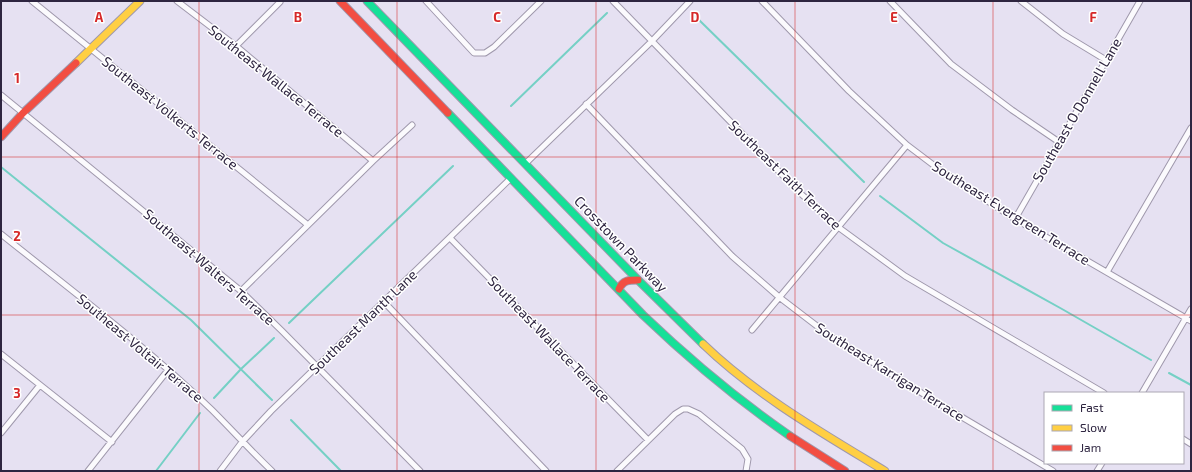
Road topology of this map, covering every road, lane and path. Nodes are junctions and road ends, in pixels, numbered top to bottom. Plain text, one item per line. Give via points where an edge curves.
1 (32, 1) edge
2 (140, 1) edge
3 (177, 1) edge
4 (340, 1) edge
5 (367, 1) edge
6 (426, 1) edge
7 (541, 1) edge
8 (613, 1) edge
9 (690, 1) edge
10 (762, 1) edge
11 (890, 1) edge
12 (1021, 1) edge
13 (1140, 1) edge
14 (280, 2) dead end
15 (652, 41) junction
16 (236, 46) junction
17 (91, 48) junction
18 (1106, 60) junction
19 (1, 95) edge
20 (586, 104) junction
21 (24, 113) junction
22 (412, 125) dead end
23 (1191, 128) edge
24 (1, 137) edge
25 (1059, 142) junction
26 (907, 145) junction
27 (373, 161) junction
28 (525, 164) junction
29 (511, 178) junction
30 (1015, 219) junction
31 (308, 225) junction
32 (838, 228) junction
33 (1, 234) edge
34 (450, 238) junction
35 (1107, 272) junction
36 (638, 280) junction
37 (619, 289) junction
38 (241, 291) junction
39 (779, 297) junction
40 (384, 302) junction
41 (1191, 309) edge
42 (1186, 318) junction
43 (1191, 321) edge
44 (752, 330) dead end
45 (1, 354) edge
46 (318, 367) junction
47 (168, 370) junction
48 (40, 385) junction
49 (1102, 392) edge
50 (1143, 392) edge
51 (1, 433) edge
52 (648, 440) junction
53 (112, 442) junction
54 (242, 442) junction
55 (88, 471) edge
56 (220, 471) edge
57 (272, 471) edge
58 (420, 471) edge
59 (546, 471) edge
60 (617, 471) edge
61 (746, 471) edge
62 (845, 471) edge
63 (885, 471) edge
64 (1053, 471) edge

1 - 17 street, Southeast Volkerts Terrace
2 - 17 main road
3 - 16 street, Southeast Wallace Terrace
4 - 29 main road
5 - 28 main road, Crosstown Parkway
6 - 7 street via 474,53 485,53
8 - 15 street, Southeast Faith Terrace
9 - 15 street
10 - 26 street, Southeast Evergreen Terrace via 849,91
11 - 25 street via 951,64
12 - 18 street via 1063,34
13 - 18 street, Southeast O Donnell Lane
14 - 16 street
15 - 20 street
15 - 32 street, Southeast Faith Terrace via 800,193
16 - 27 street, Southeast Wallace Terrace
17 - 21 main road
17 - 31 street, Southeast Volkerts Terrace
18 - 25 street, Southeast O Donnell Lane
19 - 21 street, Southeast Walters Terrace
20 - 28 street
20 - 39 street, Southeast Karrigan Terrace via 732,256
21 - 24 main road
21 - 38 street, Southeast Walters Terrace
22 - 27 street
23 - 35 street
25 - 30 street, Southeast O Donnell Lane
26 - 30 street, Southeast Evergreen Terrace
26 - 32 street
27 - 31 street
28 - 36 main road, Crosstown Parkway
29 - 34 street, Southeast Manth Lane
29 - 37 main road
30 - 35 street, Southeast Evergreen Terrace
31 - 38 street
32 - 39 street
32 - 49 street, Southeast Faith Terrace via 905,276
33 - 47 street, Southeast Voltair Terrace
34 - 40 street, Southeast Manth Lane
34 - 52 street, Southeast Wallace Terrace
35 - 42 street, Southeast Evergreen Terrace
36 - 37 main road via 627,280
36 - 63 main road, Crosstown Parkway via 711,351 748,382 809,425
37 - 62 main road via 680,351 734,396 780,430
38 - 46 street, Southeast Walters Terrace
39 - 44 street
39 - 64 street, Southeast Karrigan Terrace via 830,336
40 - 46 street, Southeast Manth Lane
40 - 59 street
41 - 42 street
42 - 43 street, Southeast Evergreen Terrace
42 - 50 street
45 - 48 street
46 - 54 street, Southeast Manth Lane via 270,411
46 - 58 street, Southeast Walters Terrace
47 - 53 street
47 - 54 street, Southeast Voltair Terrace via 212,410
48 - 51 street
48 - 53 street
52 - 60 street
52 - 61 street via 675,414 683,409 694,410 745,453 748,459
53 - 55 street
54 - 56 street, Southeast Manth Lane
54 - 57 street, Southeast Voltair Terrace

